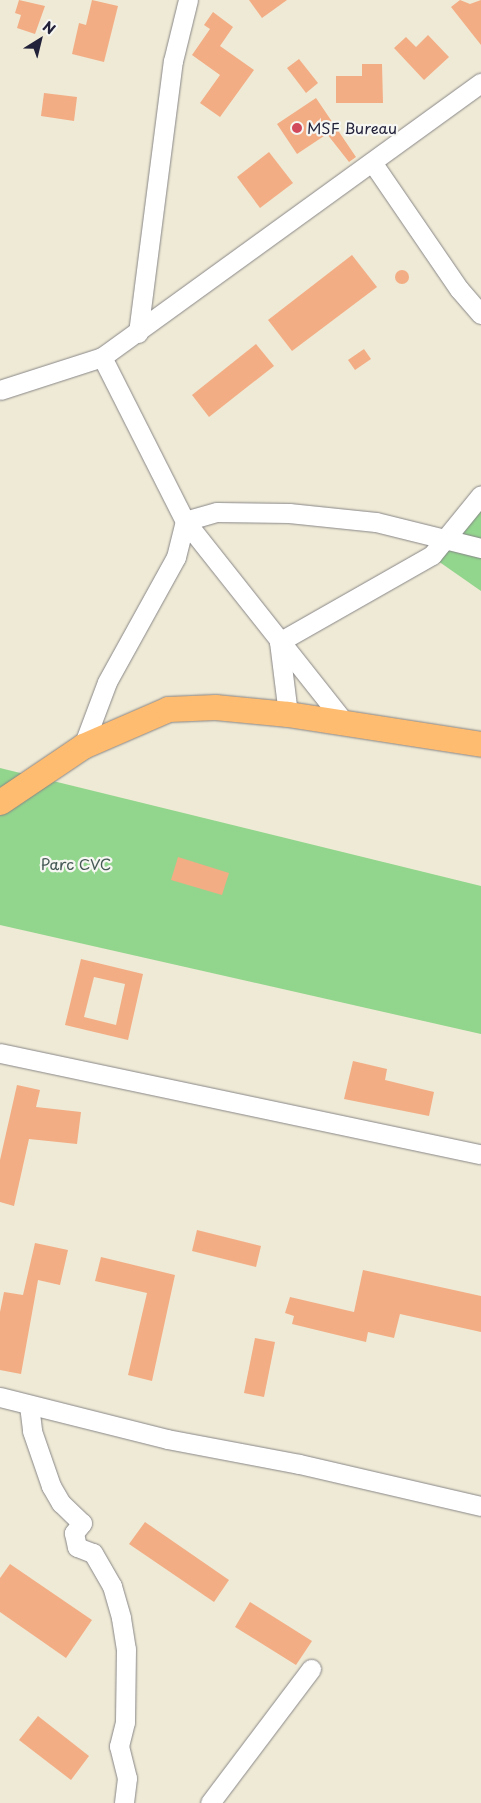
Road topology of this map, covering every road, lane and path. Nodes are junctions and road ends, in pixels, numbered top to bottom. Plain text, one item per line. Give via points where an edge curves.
1 (188, 0) edge
2 (481, 82) edge
3 (372, 162) junction
4 (481, 314) edge
5 (138, 333) junction
6 (102, 357) junction
7 (0, 390) edge
8 (481, 495) edge
9 (185, 521) junction
10 (444, 540) junction
11 (481, 548) edge
12 (279, 642) junction
13 (288, 714) junction
14 (343, 720) junction
15 (481, 744) edge
16 (83, 746) junction
17 (0, 802) edge
18 (0, 1053) edge
19 (481, 1154) edge
20 (0, 1397) edge
21 (29, 1405) junction
22 (481, 1506) edge
23 (311, 1669) dead end
24 (124, 1803) edge
25 (210, 1803) edge

1 - 5 street via 173,61
2 - 3 street
3 - 4 street via 458,289
3 - 5 street
5 - 6 street
6 - 7 street
6 - 9 street
8 - 10 street
9 - 10 street via 217,512 289,513 376,522
9 - 12 street
9 - 16 street via 176,557 107,682
10 - 11 street
10 - 12 street via 432,555
12 - 13 street
12 - 14 street
13 - 14 main road
13 - 16 main road via 215,707 168,709
14 - 15 main road
16 - 17 main road
18 - 19 street
20 - 21 street
21 - 22 street via 167,1439 300,1464
21 - 24 street via 32,1431 51,1486 61,1503 82,1523 74,1533 77,1546 93,1553 112,1586 121,1618 126,1649 124,1722 119,1746 127,1778
23 - 25 street

